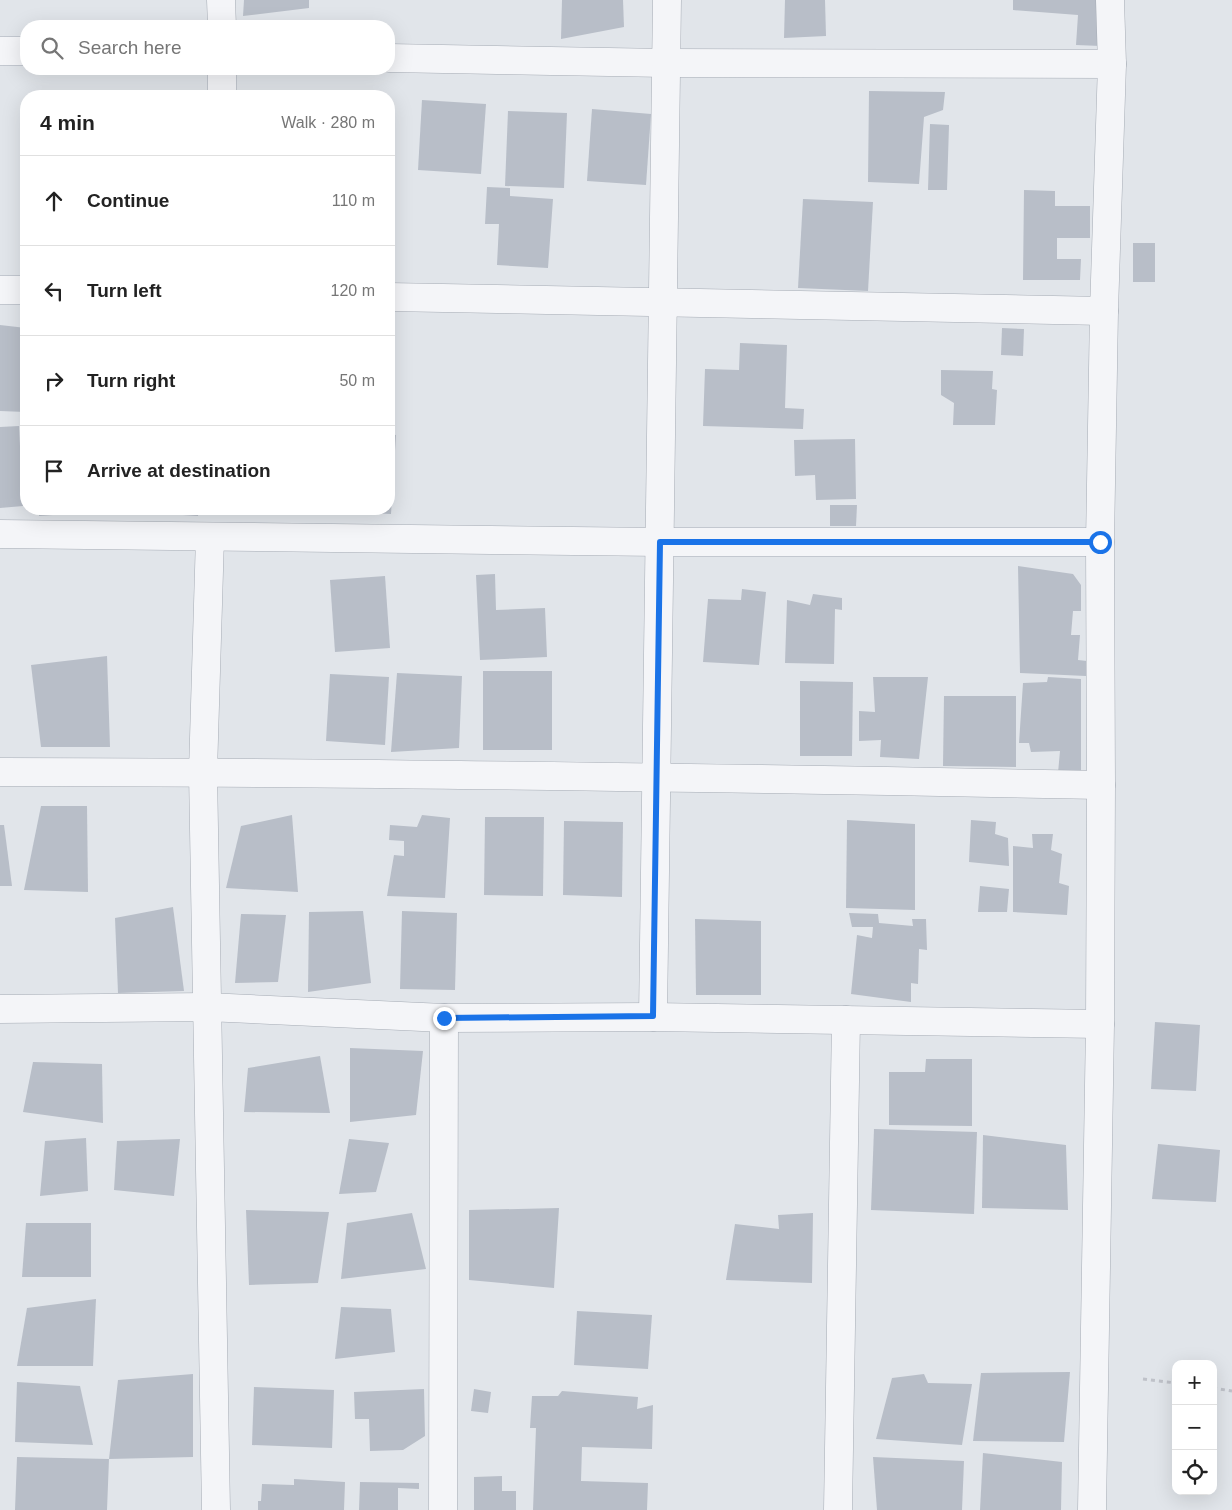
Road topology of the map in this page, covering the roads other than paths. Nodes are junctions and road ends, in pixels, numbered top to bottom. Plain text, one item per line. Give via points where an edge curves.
1 (221, 0) edge
2 (667, 0) edge
3 (1110, 0) edge
4 (222, 20) edge
5 (0, 51) edge
6 (20, 51) edge
7 (395, 58) edge
8 (666, 63) junction
9 (1112, 64) junction
10 (222, 75) edge
11 (222, 90) edge
12 (0, 290) edge
13 (20, 290) edge
14 (395, 297) edge
15 (663, 302) junction
16 (1104, 311) junction
17 (0, 534) edge
18 (210, 537) junction
19 (660, 542) junction
20 (1100, 542) junction
21 (0, 772) edge
22 (203, 772) junction
23 (657, 777) junction
24 (1101, 785) junction
25 (207, 1007) junction
26 (0, 1010) edge
27 (653, 1016) junction
28 (444, 1018) junction
29 (846, 1020) junction
30 (1100, 1024) junction
31 (216, 1510) edge
32 (443, 1510) edge
33 (838, 1510) edge
34 (1092, 1510) edge

1 - 4 street
2 - 8 street
3 - 9 street
5 - 6 street
7 - 8 street
8 - 9 street
8 - 15 street
9 - 16 street
10 - 11 street
12 - 13 street
14 - 15 street
15 - 16 street
15 - 19 street
16 - 20 street
17 - 18 street
18 - 19 street
18 - 22 street
19 - 20 street
19 - 23 street
20 - 24 street
21 - 22 street
22 - 23 street
22 - 25 street
23 - 24 street
23 - 27 street
24 - 30 street
25 - 26 street
25 - 28 street
25 - 31 street
27 - 28 street
27 - 29 street
28 - 32 street
29 - 30 street
29 - 33 street
30 - 34 street

